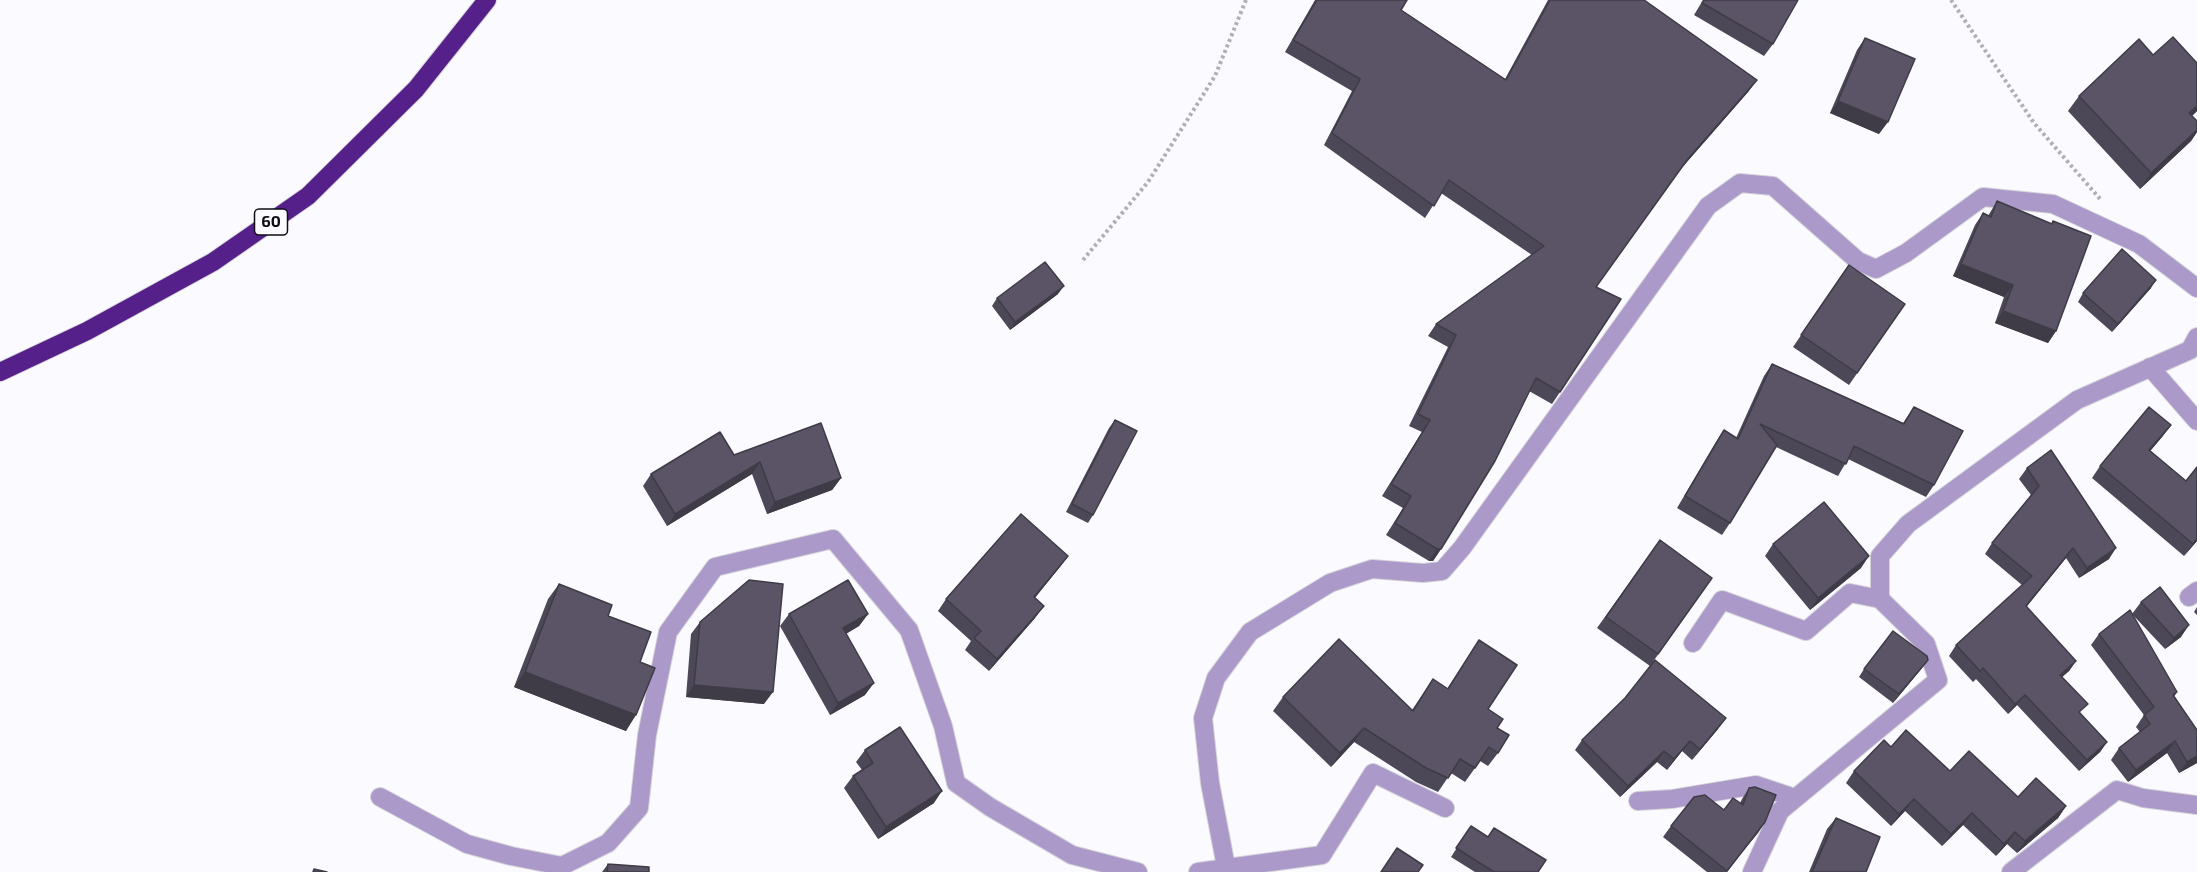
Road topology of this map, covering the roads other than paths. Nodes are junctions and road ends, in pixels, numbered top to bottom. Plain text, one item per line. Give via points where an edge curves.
1 (487, 0) edge
2 (2197, 288) edge
3 (2197, 337) edge
4 (2150, 367) junction
5 (0, 372) edge
6 (2197, 421) edge
7 (1880, 599) junction
8 (1693, 643) dead end
9 (380, 797) dead end
10 (1795, 798) junction
11 (1638, 801) dead end
12 (2197, 805) edge
13 (1444, 808) dead end
14 (1226, 870) edge
15 (1138, 872) edge
16 (1198, 872) edge
17 (1752, 872) edge
18 (2011, 872) edge

1 - 5 highway, 60 via 416,89 308,196 213,262
2 - 14 street via 2139,244 2053,204 1983,198 1906,253 1876,269 1858,261 1773,186 1740,183 1708,206 1442,571 1372,569 1330,583 1251,632 1216,678 1203,718
3 - 4 street via 2190,350
4 - 6 street
4 - 7 street via 2077,400 1908,524 1880,556
7 - 8 street via 1850,593 1806,631 1722,600
7 - 10 street via 1926,645 1938,680
9 - 15 street via 467,844 521,858 562,866 608,843 639,808 647,735 668,632 716,567 833,539 909,630 943,726 956,783 1072,855
10 - 11 street via 1756,785
10 - 17 street via 1780,811
12 - 18 street via 2143,798 2117,790
13 - 14 street via 1373,773 1322,855
14 - 16 street

